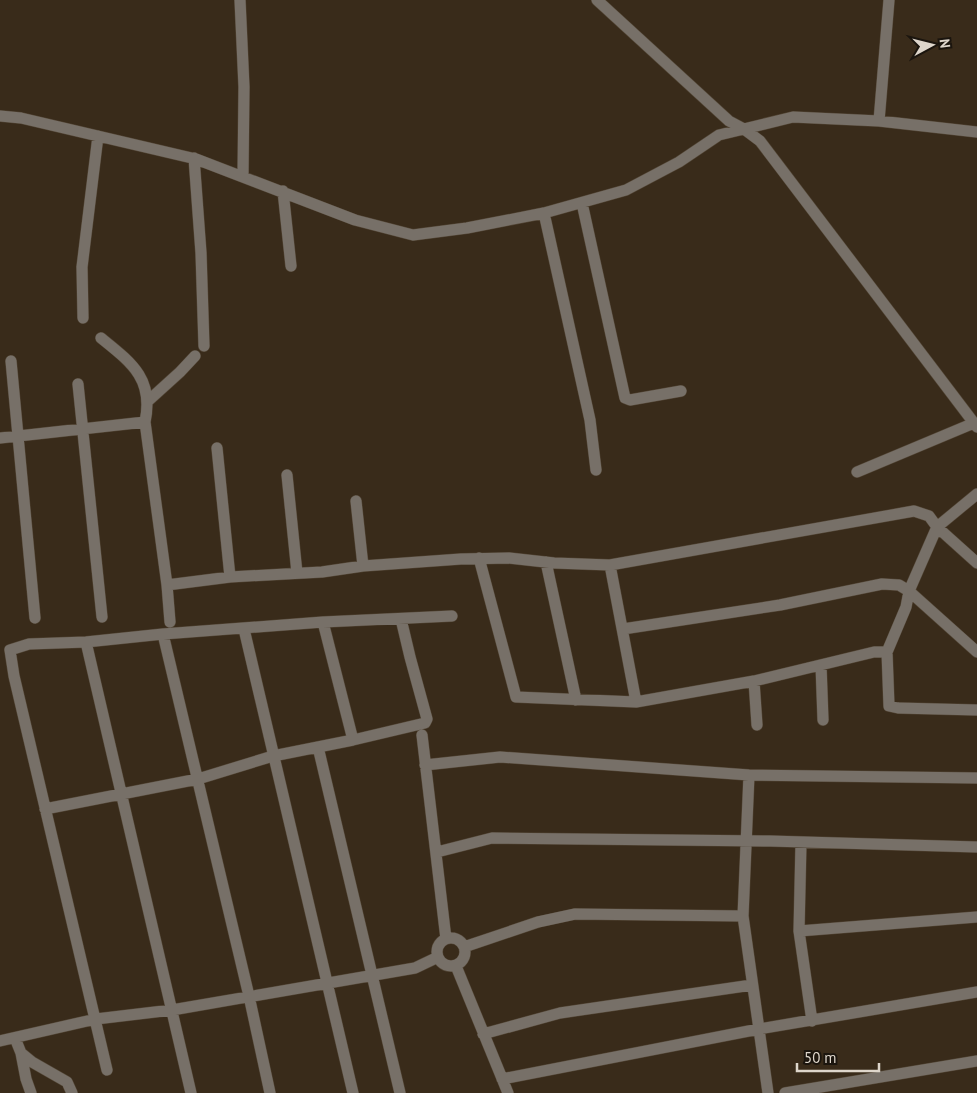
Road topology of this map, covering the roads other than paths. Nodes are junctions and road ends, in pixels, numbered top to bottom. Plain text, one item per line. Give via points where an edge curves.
1 (240, 0) edge
2 (597, 0) edge
3 (889, 0) edge
4 (0, 116) edge
5 (879, 121) junction
6 (744, 129) junction
7 (977, 132) edge
8 (98, 136) junction
9 (194, 158) junction
10 (243, 176) junction
11 (283, 192) junction
12 (582, 203) junction
13 (544, 212) junction
14 (291, 266) dead end
15 (83, 318) dead end
16 (101, 338) dead end
17 (204, 346) dead end
18 (194, 356) dead end
19 (11, 361) dead end
20 (78, 384) dead end
21 (682, 391) dead end
22 (148, 401) junction
23 (144, 422) junction
24 (975, 425) edge
25 (82, 430) junction
26 (18, 437) junction
27 (0, 438) edge
28 (217, 448) dead end
29 (596, 470) dead end
30 (857, 472) dead end
31 (287, 475) dead end
32 (977, 494) edge
33 (356, 501) dead end
34 (937, 527) junction
35 (479, 558) junction
36 (546, 562) junction
37 (977, 563) edge
38 (363, 566) junction
39 (610, 566) junction
40 (297, 573) junction
41 (230, 578) junction
42 (167, 585) junction
43 (909, 591) junction
44 (452, 616) dead end
45 (102, 617) dead end
46 (35, 618) dead end
47 (401, 619) junction
48 (170, 622) dead end
49 (323, 622) junction
50 (244, 629) junction
51 (623, 629) junction
52 (163, 634) junction
53 (86, 642) junction
54 (887, 652) junction
55 (977, 652) edge
56 (821, 665) junction
57 (754, 681) junction
58 (576, 700) junction
59 (636, 702) junction
60 (977, 710) edge
61 (823, 720) dead end
62 (757, 724) dead end
63 (422, 736) dead end
64 (353, 740) junction
65 (318, 747) junction
66 (273, 756) junction
67 (425, 765) junction
68 (748, 775) junction
69 (977, 778) edge
70 (198, 779) junction
71 (121, 794) junction
72 (44, 809) junction
73 (745, 841) junction
74 (801, 843) junction
75 (977, 847) edge
76 (437, 852) junction
77 (743, 916) junction
78 (977, 917) edge
79 (799, 932) junction
80 (446, 939) junction
81 (464, 947) junction
82 (438, 957) junction
83 (456, 966) junction
84 (372, 975) junction
85 (326, 982) junction
86 (752, 985) junction
87 (977, 992) edge
88 (250, 996) junction
89 (172, 1010) junction
90 (96, 1019) junction
91 (812, 1020) junction
92 (759, 1029) junction
93 (483, 1034) junction
94 (15, 1038) junction
95 (0, 1041) edge
96 (21, 1053) junction
97 (977, 1061) edge
98 (107, 1070) dead end
99 (502, 1078) junction
100 (31, 1093) edge
101 (72, 1093) edge
102 (191, 1093) edge
103 (270, 1093) edge
104 (353, 1093) edge
105 (400, 1093) edge
106 (508, 1093) edge
107 (768, 1093) edge
108 (785, 1093) edge

1 - 10 street via 244,87
2 - 6 street via 729,121
3 - 5 street
4 - 8 street
5 - 6 street via 793,116
5 - 7 street
6 - 12 street via 719,135 679,162 626,190
6 - 24 street via 760,141
8 - 9 street
8 - 15 street via 82,267
9 - 10 street
9 - 17 street
10 - 11 street
11 - 13 street via 355,220 413,235 468,228
11 - 14 street
12 - 13 street
12 - 21 street via 625,398 630,400
13 - 29 street via 590,420
16 - 22 street via 127,360 142,379
18 - 22 street
19 - 26 street
20 - 25 street
22 - 23 street
23 - 25 street
23 - 42 street
24 - 30 street
25 - 26 street
25 - 45 street
26 - 27 street
26 - 46 street
28 - 41 street
31 - 40 street
32 - 34 street
33 - 38 street
34 - 37 street
34 - 39 street via 929,516 914,511
34 - 43 street
35 - 36 street
35 - 38 street
35 - 58 street via 516,697
36 - 39 street
36 - 58 street
38 - 40 street
39 - 51 street
40 - 41 street
41 - 42 street
42 - 48 street
43 - 51 street via 899,585 882,584 780,606
43 - 54 street via 906,607
43 - 55 street
44 - 47 street
47 - 49 street
47 - 64 street via 427,719 420,725
49 - 50 street
49 - 64 street
50 - 52 street
50 - 66 street
51 - 59 street
52 - 53 street
52 - 70 street
53 - 71 street
53 - 72 street via 28,644 10,650
54 - 56 street via 874,652
54 - 60 street via 889,706
56 - 57 street
56 - 61 street
57 - 59 street
57 - 62 street
58 - 59 street
63 - 67 street
64 - 65 street
65 - 66 street
65 - 84 street
66 - 70 street
66 - 85 street
67 - 68 street via 500,757
67 - 76 street
68 - 69 street
68 - 73 street
70 - 71 street
70 - 88 street
71 - 72 street
71 - 89 street
72 - 90 street
73 - 74 street
73 - 76 street via 492,838
73 - 77 street
74 - 75 street
74 - 79 street
76 - 80 street
77 - 81 street via 576,914 538,922
77 - 86 street
78 - 79 street
79 - 91 street
80 - 81 street via 457,939
80 - 82 street via 438,946
81 - 83 street via 464,958
82 - 83 street via 445,965
82 - 84 street via 415,968
83 - 93 street
84 - 85 street
84 - 105 street
85 - 88 street
85 - 104 street
86 - 92 street
86 - 93 street via 560,1013
87 - 91 street
88 - 89 street
88 - 103 street
89 - 90 street
89 - 102 street
90 - 94 street
90 - 98 street
91 - 92 street
92 - 99 street
92 - 107 street
93 - 99 street
94 - 95 street
94 - 96 street
96 - 100 street
96 - 101 street via 67,1082
97 - 108 street
99 - 106 street

